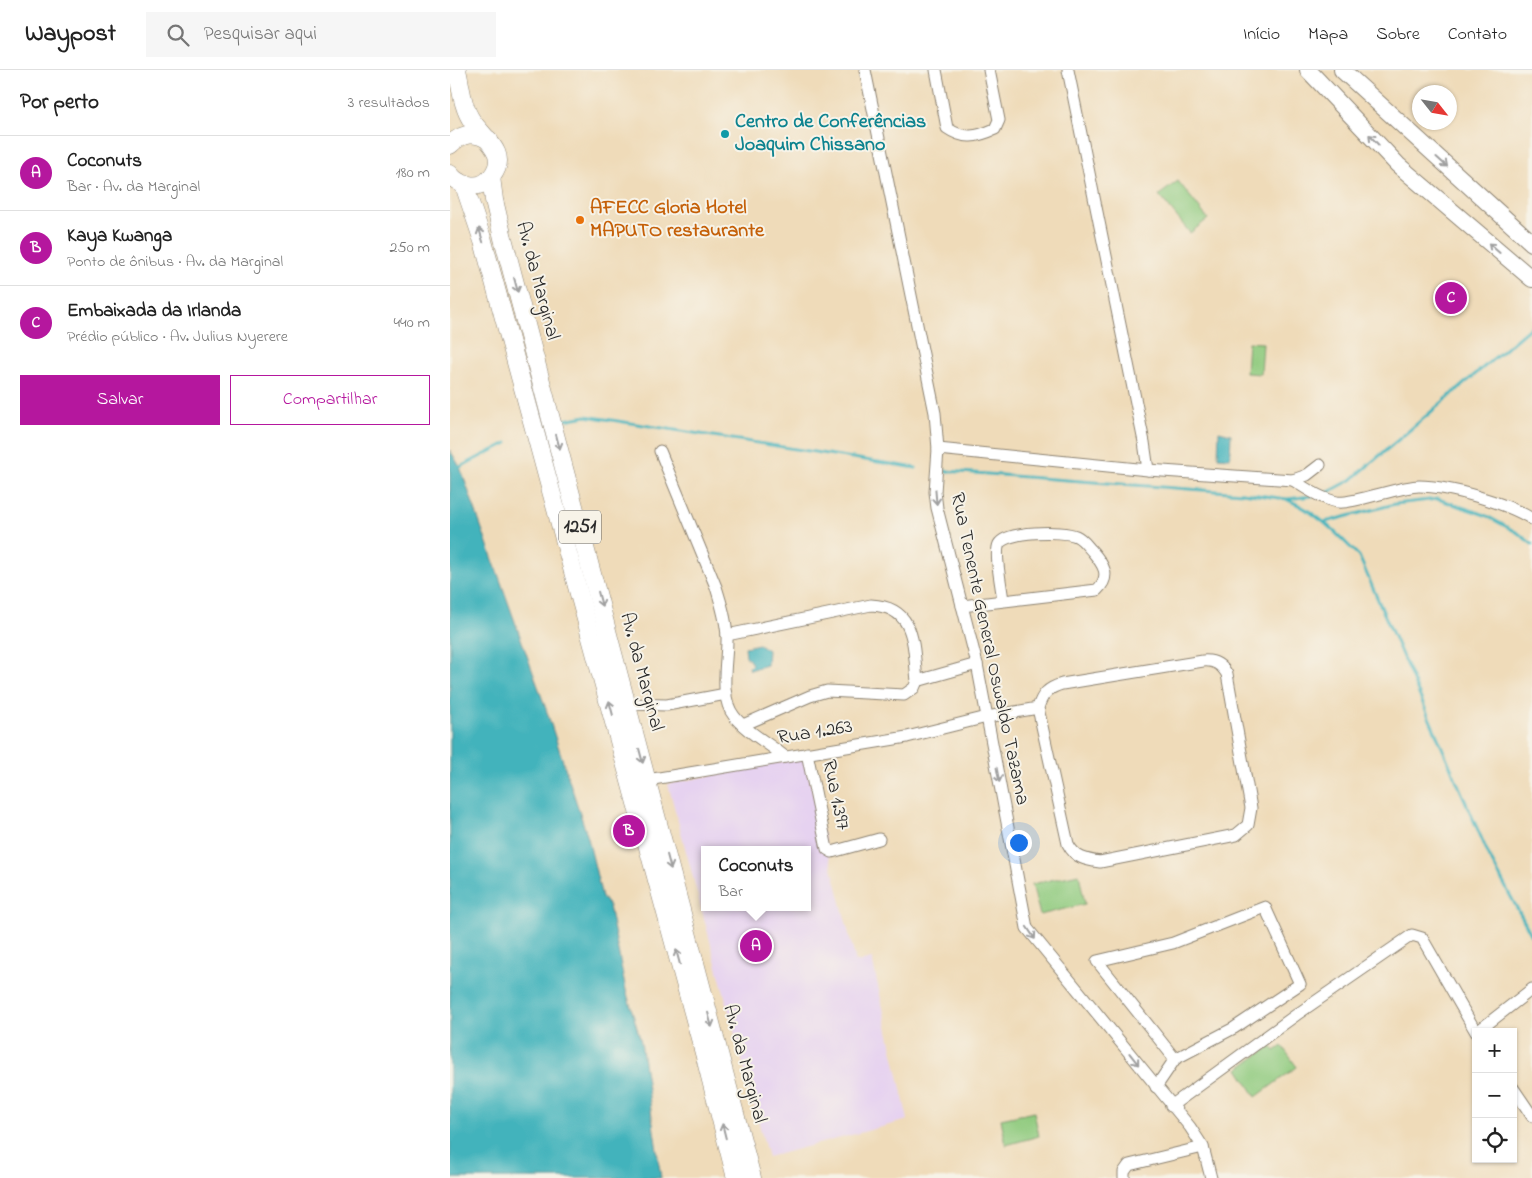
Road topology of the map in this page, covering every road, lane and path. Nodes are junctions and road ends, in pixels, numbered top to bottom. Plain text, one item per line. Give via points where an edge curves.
1 (457, 70) edge
2 (865, 70) edge
3 (936, 70) edge
4 (989, 70) edge
5 (1068, 70) edge
6 (1308, 70) edge
7 (1342, 70) edge
8 (489, 140) junction
9 (450, 145) edge
10 (450, 174) edge
11 (492, 177) junction
12 (464, 185) junction
13 (1532, 243) edge
14 (1532, 279) edge
15 (1144, 442) junction
16 (938, 449) junction
17 (660, 451) dead end
18 (1320, 465) dead end
19 (1130, 468) junction
20 (1148, 470) junction
21 (1293, 480) junction
22 (1532, 519) edge
23 (1003, 601) junction
24 (962, 606) junction
25 (727, 635) junction
26 (977, 664) junction
27 (917, 681) junction
28 (726, 694) junction
29 (627, 704) junction
30 (1038, 708) junction
31 (987, 717) junction
32 (743, 725) junction
33 (807, 753) junction
34 (785, 757) junction
35 (647, 780) junction
36 (649, 819) junction
37 (879, 839) dead end
38 (1532, 990) edge
39 (1475, 1028) edge
40 (1482, 1028) edge
41 (1175, 1059) junction
42 (1156, 1087) junction
43 (1517, 1094) edge
44 (1171, 1106) junction
45 (1532, 1116) edge
46 (1203, 1147) junction
47 (736, 1178) edge
48 (752, 1178) edge
49 (1124, 1178) edge
50 (1211, 1178) edge

1 - 8 main road, Av. da Marginal / 1251 via 472,122
2 - 16 street, Rua Tenente General Oswaldo Tazama via 930,380
3 - 4 street via 947,128 969,137 995,129 999,120
5 - 15 street
14 -> 6 main road via 1398,164
7 -> 13 main road
8 - 9 main road via 473,133 456,139
8 - 11 main road, Av. da Marginal / 1251 via 498,156
10 - 12 main road
11 - 12 main road via 479,185
11 -> 29 main road, Av. da Marginal / 1251 via 503,238
36 -> 12 main road, Av. da Marginal / 1251 via 483,241
15 - 19 street via 1141,457
15 - 20 street
16 - 19 street
16 -> 24 street, Rua Tenente General Oswaldo Tazama via 937,508
17 - 25 street via 716,587
18 - 21 street
19 - 20 street
20 - 21 street
21 - 22 street via 1305,489 1339,503 1418,486 1440,488 1519,511
23 - 23 street via 1097,590 1105,579 1105,570 1077,536 1059,532 1011,535 1002,541 998,549
23 - 24 street
24 - 26 street, Rua Tenente General Oswaldo Tazama
25 - 27 street via 871,605 892,607 906,621
25 - 28 street
26 - 27 street
26 - 31 street, Rua Tenente General Oswaldo Tazama
27 - 32 street via 914,688 904,695 827,691
28 - 29 street via 667,705
28 - 32 street via 731,712
29 -> 35 main road, Av. da Marginal / 1251
30 - 30 street via 1047,690 1062,684 1203,661 1218,663 1227,674 1251,808 1248,825 1236,835 1100,862 1079,857 1068,844
30 - 31 street, Rua 1.263
31 - 33 street, Rua 1.263 via 907,737
31 -> 42 street, Rua Tenente General Oswaldo Tazama via 1027,928
32 - 34 street
33 - 34 street, Rua 1.263
33 - 37 street, Rua 1.397 via 827,849 832,852
34 - 35 street, Rua 1.263
35 - 36 main road, Av. da Marginal / 1251
47 -> 36 main road, Av. da Marginal
36 -> 48 main road, Av. da Marginal
38 - 40 street
39 - 44 street via 1422,938 1412,935
41 - 41 street via 1097,961 1173,944 1265,907 1300,984 1234,1028
41 - 42 street
42 - 44 street, Rua Tenente General Oswaldo Tazama
43 - 45 street
44 - 46 street, Rua Tenente General Oswaldo Tazama via 1190,1126
46 - 49 street via 1129,1165
46 - 50 street, Rua Tenente General Oswaldo Tazama

